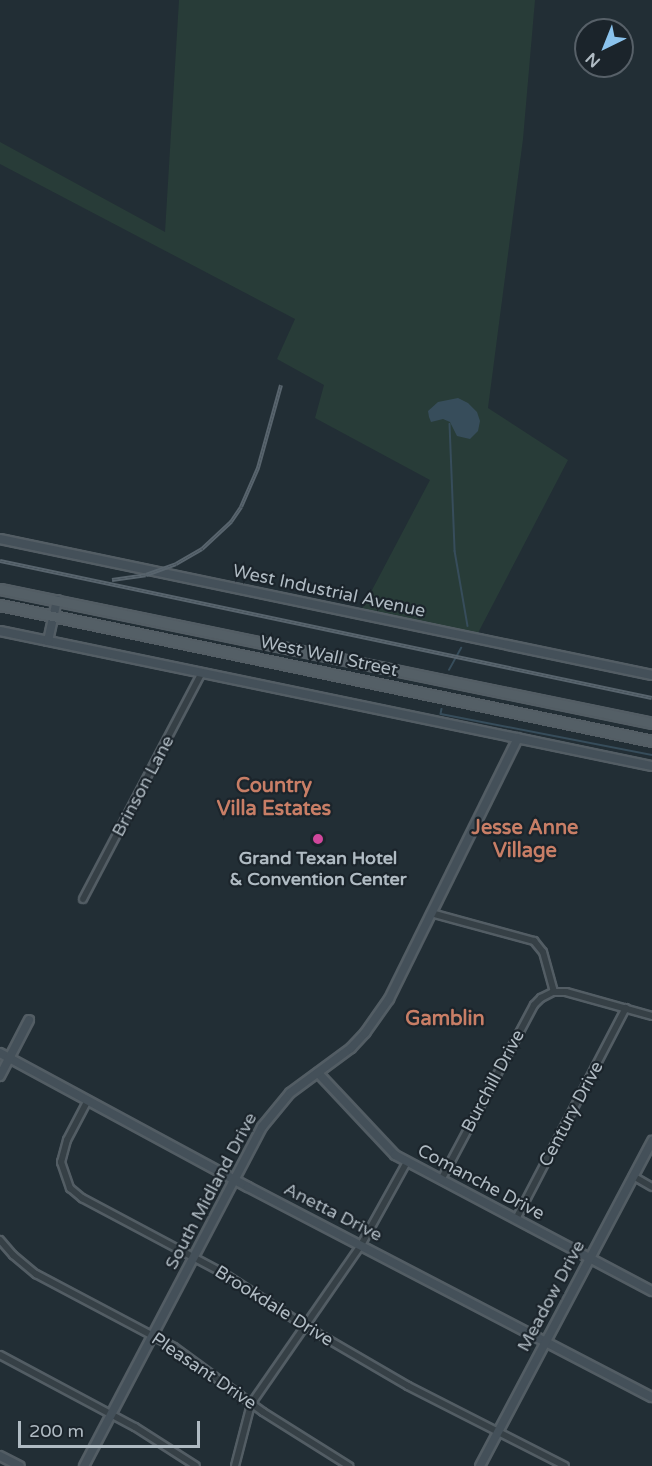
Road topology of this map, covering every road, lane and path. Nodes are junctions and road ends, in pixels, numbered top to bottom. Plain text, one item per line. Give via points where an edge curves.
1 (0, 539) edge
2 (0, 589) edge
3 (57, 600) junction
4 (0, 604) edge
5 (54, 615) junction
6 (0, 632) edge
7 (48, 641) junction
8 (202, 672) junction
9 (652, 675) edge
10 (652, 723) edge
11 (518, 738) junction
12 (652, 741) edge
13 (652, 766) edge
14 (83, 899) dead end
15 (431, 913) junction
16 (554, 992) junction
17 (626, 1008) junction
18 (652, 1016) edge
19 (28, 1020) dead end
20 (0, 1053) edge
21 (9, 1058) junction
22 (318, 1074) junction
23 (0, 1076) edge
24 (88, 1100) junction
25 (652, 1141) edge
26 (407, 1162) junction
27 (633, 1176) junction
28 (235, 1179) junction
29 (441, 1180) junction
30 (652, 1186) edge
31 (516, 1219) junction
32 (0, 1240) edge
33 (361, 1245) junction
34 (194, 1256) junction
35 (590, 1258) junction
36 (652, 1291) edge
37 (305, 1326) junction
38 (153, 1335) junction
39 (546, 1342) junction
40 (0, 1355) edge
41 (652, 1397) edge
42 (251, 1404) junction
43 (112, 1414) junction
44 (498, 1433) junction
45 (0, 1456) edge
46 (20, 1466) edge
47 (84, 1466) edge
48 (196, 1466) edge
49 (235, 1466) edge
50 (348, 1466) edge
51 (480, 1466) edge
52 (565, 1466) edge

1 - 9 street, West Industrial Avenue
2 - 3 main road, West Wall Street
3 - 5 street
3 - 10 main road, West Wall Street
4 - 5 main road, West Wall Street
5 - 7 street
5 - 12 main road, West Wall Street
6 - 7 street
7 - 8 street
8 - 11 street
8 - 14 street, Brinson Lane
11 - 13 street
11 - 15 street, South Midland Drive
15 - 16 street via 534,941 543,952
15 - 22 street, South Midland Drive via 377,1017 351,1048
16 - 17 street via 568,992
16 - 29 street, Burchill Drive via 534,1005
17 - 18 street
17 - 31 street, Century Drive
19 - 21 street
20 - 21 street, Anetta Drive
21 - 23 street
21 - 24 street, Anetta Drive
22 - 26 street, Comanche Drive via 395,1155
22 - 28 street, South Midland Drive via 295,1089 273,1111
24 - 28 street, Anetta Drive
24 - 34 street, Brookdale Drive via 67,1140 61,1162 70,1188
25 - 27 street, Meadow Drive
26 - 29 street, Comanche Drive
26 - 33 street
27 - 30 street
27 - 35 street, Meadow Drive
28 - 33 street, Anetta Drive
28 - 34 street, South Midland Drive
29 - 31 street, Comanche Drive
31 - 35 street, Comanche Drive
32 - 38 street, Pleasant Drive via 36,1274
33 - 37 street
33 - 39 street, Anetta Drive
34 - 37 street, Brookdale Drive
34 - 38 street, South Midland Drive
35 - 36 street, Comanche Drive
35 - 39 street, Meadow Drive
37 - 42 street
37 - 44 street, Brookdale Drive
38 - 42 street, Pleasant Drive
38 - 43 street, South Midland Drive
39 - 41 street, Anetta Drive
39 - 44 street, Meadow Drive
40 - 43 street
42 - 49 street
42 - 50 street, Pleasant Drive
43 - 47 street, South Midland Drive
43 - 48 street
44 - 51 street, Meadow Drive
44 - 52 street, Brookdale Drive
45 - 46 street

